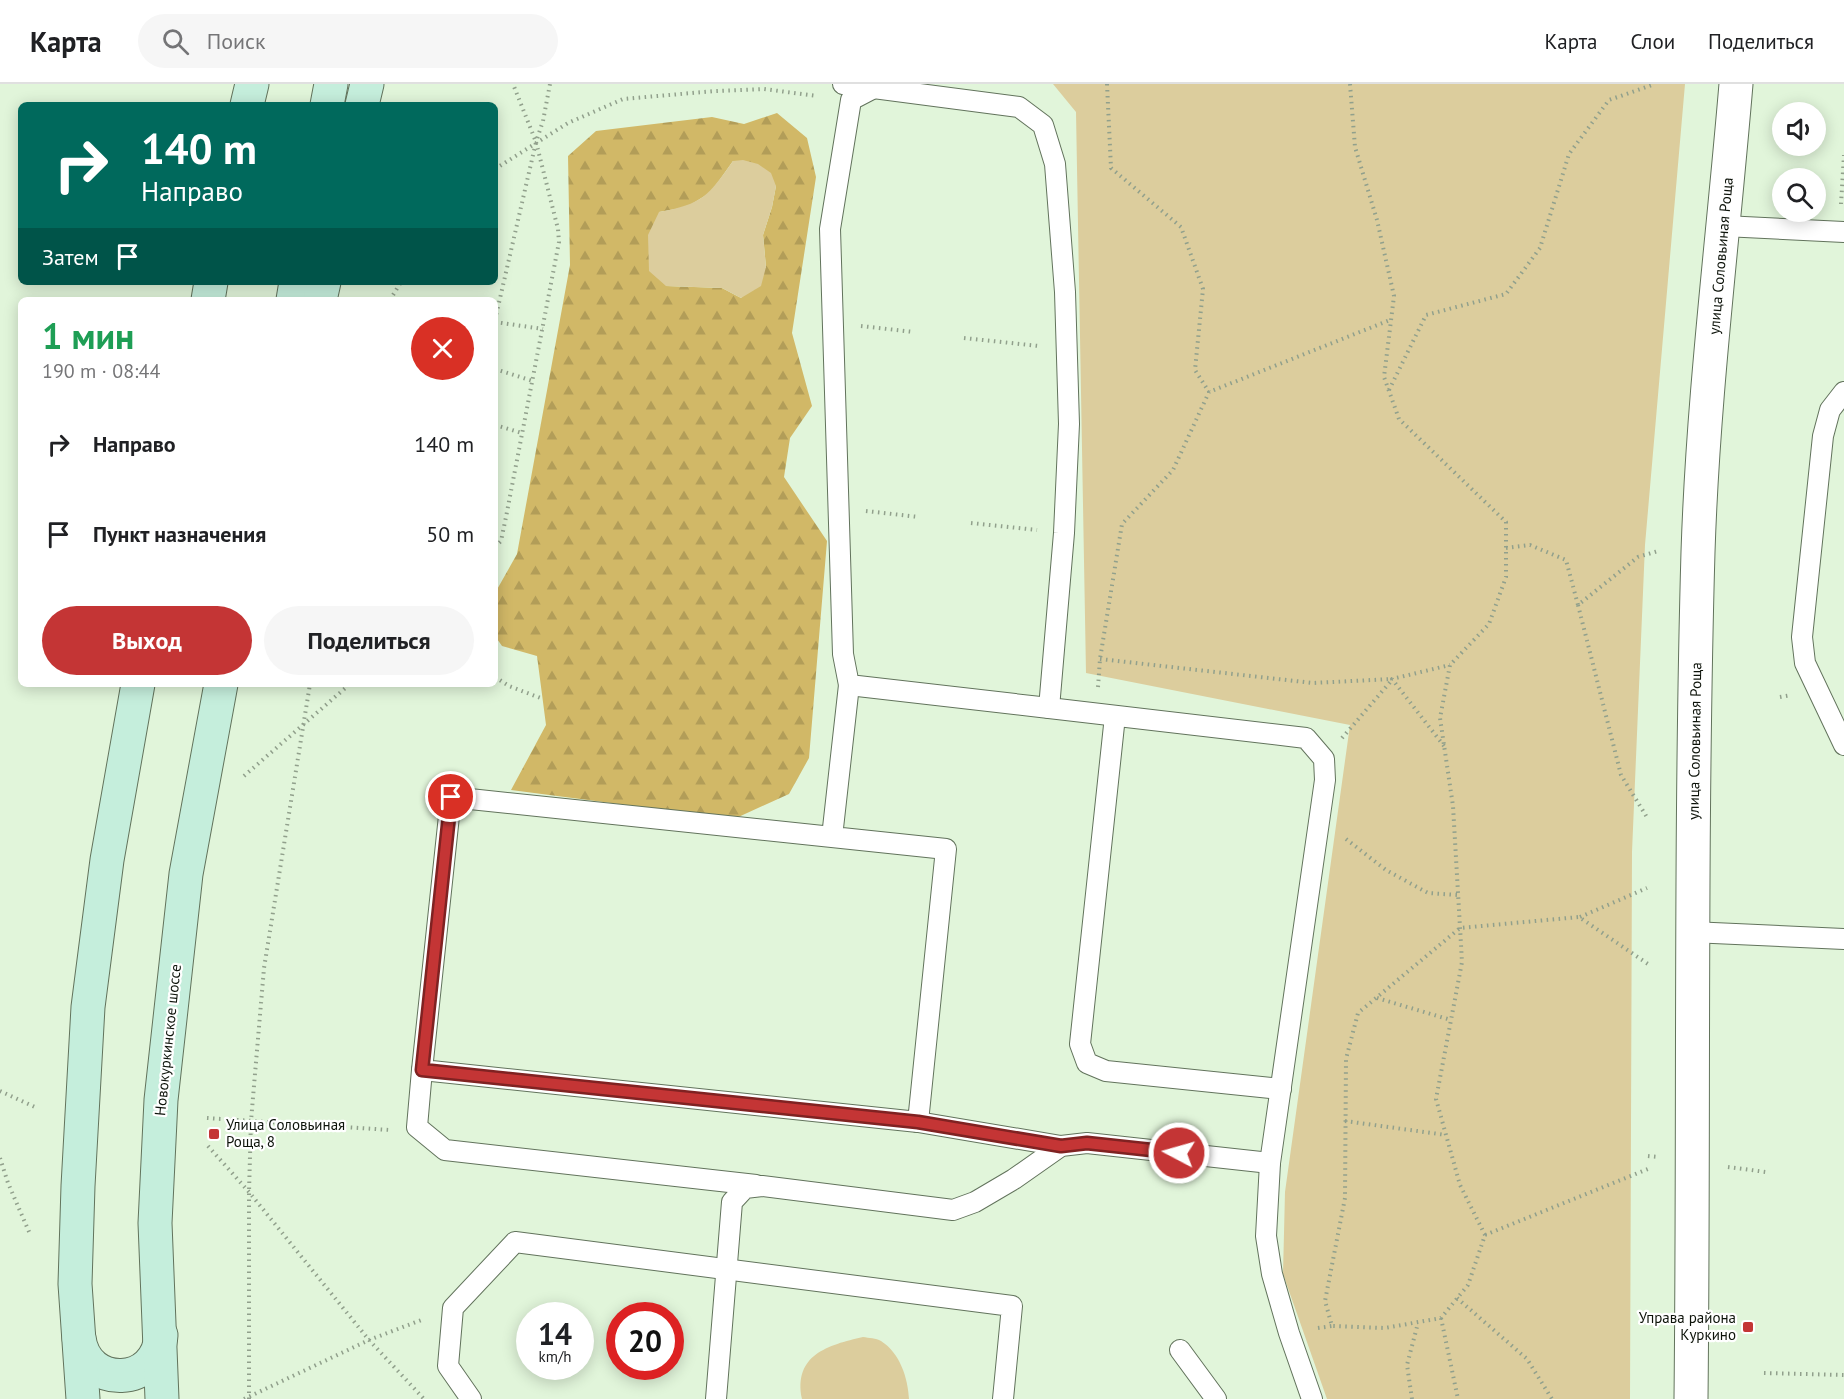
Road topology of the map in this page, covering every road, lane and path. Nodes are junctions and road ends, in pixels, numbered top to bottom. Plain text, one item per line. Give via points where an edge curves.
1 (243, 84) edge
2 (252, 84) edge
3 (331, 84) edge
4 (367, 84) edge
5 (513, 84) edge
6 (550, 84) edge
7 (1107, 84) edge
8 (1350, 84) edge
9 (1655, 84) edge
10 (1736, 84) edge
11 (909, 88) edge
12 (847, 92) edge
13 (240, 102) edge
14 (248, 102) edge
15 (328, 102) edge
16 (363, 102) edge
17 (536, 142) junction
18 (1844, 154) edge
19 (498, 167) edge
20 (1724, 226) junction
21 (1841, 232) edge
22 (498, 308) edge
23 (1391, 319) junction
24 (498, 322) edge
25 (833, 323) junction
26 (543, 329) junction
27 (914, 332) dead end
28 (964, 338) dead end
29 (1067, 348) junction
30 (498, 370) edge
31 (533, 381) junction
32 (1388, 390) junction
33 (1209, 392) junction
34 (1844, 392) edge
35 (498, 426) edge
36 (522, 433) junction
37 (839, 508) junction
38 (919, 517) dead end
39 (971, 523) dead end
40 (1064, 533) junction
41 (498, 544) edge
42 (1506, 548) junction
43 (1658, 551) dead end
44 (1578, 605) junction
45 (1100, 659) junction
46 (1450, 665) junction
47 (498, 679) edge
48 (1392, 679) junction
49 (849, 685) junction
50 (137, 687) edge
51 (220, 687) edge
52 (309, 687) edge
53 (347, 687) edge
54 (543, 699) dead end
55 (1049, 708) junction
56 (1105, 715) junction
57 (302, 728) junction
58 (1844, 745) edge
59 (1444, 747) junction
60 (1324, 759) junction
61 (244, 776) dead end
62 (1319, 819) junction
63 (1648, 819) dead end
64 (831, 837) junction
65 (1647, 888) dead end
66 (1458, 895) junction
67 (1579, 917) junction
68 (1460, 928) junction
69 (1691, 932) junction
70 (1844, 939) edge
71 (1648, 964) dead end
72 (1377, 998) junction
73 (1451, 1020) junction
74 (422, 1070) junction
75 (1281, 1089) junction
76 (0, 1091) edge
77 (37, 1108) dead end
78 (207, 1118) dead end
79 (251, 1121) junction
80 (1345, 1121) junction
81 (918, 1122) junction
82 (417, 1127) junction
83 (1446, 1135) junction
84 (208, 1146) dead end
85 (1061, 1146) junction
86 (0, 1158) edge
87 (1270, 1163) junction
88 (1648, 1169) dead end
89 (762, 1186) junction
90 (249, 1192) junction
91 (30, 1234) dead end
92 (1485, 1235) junction
93 (727, 1269) junction
94 (1457, 1299) junction
95 (453, 1308) junction
96 (1442, 1318) junction
97 (1418, 1323) junction
98 (161, 1334) junction
99 (79, 1336) junction
100 (369, 1340) junction
101 (1179, 1350) dead end
102 (1764, 1373) dead end
103 (1844, 1375) edge
104 (247, 1398) edge
105 (83, 1399) edge
106 (162, 1399) edge
107 (424, 1399) edge
108 (471, 1399) edge
109 (716, 1399) edge
110 (1003, 1399) edge
111 (1216, 1399) edge
112 (1312, 1399) edge
113 (1412, 1399) edge
114 (1458, 1399) edge
115 (1552, 1399) edge
116 (1691, 1399) edge

1 - 13 main road
2 - 14 main road
3 - 15 main road
4 - 16 main road
5 - 17 path
6 - 17 path
7 - 33 path via 1110,168 1181,227 1203,289 1195,370
8 - 23 path via 1355,147 1394,296
9 - 32 path via 1609,100 1569,154 1540,248 1506,294 1426,315
10 - 20 street, улица Соловьиная Роща
11 - 12 lane
11 - 29 lane via 1019,107 1043,125 1055,164
12 - 17 path via 764,89 623,99
12 - 25 lane via 830,229
17 - 19 path
17 - 22 path
17 - 26 path via 559,242
18 - 21 path
20 - 21 lane
20 - 69 street, улица Соловьиная Роща via 1698,550
23 - 32 path via 1384,377
23 - 33 path
24 - 26 path
25 - 27 path
25 - 37 lane
26 - 31 path
28 - 29 path
29 - 40 lane via 1070,424
30 - 31 path
31 - 36 path
32 - 42 path via 1399,419 1506,522
33 - 45 path via 1173,470 1122,524
34 - 58 lane via 1830,410 1823,436 1802,637 1805,663
35 - 36 path
36 - 41 path
37 - 38 path
37 - 49 lane via 843,654
39 - 40 path
40 - 55 lane
42 - 44 path via 1530,545 1566,560
42 - 46 path via 1506,577 1489,624
43 - 44 path via 1638,557
44 - 63 path via 1621,775
45 - 48 path via 1313,683
45 - 56 path
46 - 48 path
46 - 59 path via 1440,718
47 - 54 path
48 - 59 path
48 - 60 path
49 - 55 lane
49 - 64 lane
50 - 99 main road via 107,860 88,1007 75,1284
51 - 98 main road, Новокуркинское шоссе via 186,874 161,1100 155,1223
52 - 57 path
53 - 57 path
55 - 56 lane
56 - 60 lane via 1306,738
56 - 75 lane via 1080,1044 1088,1063 1107,1071
57 - 61 path
57 - 79 path via 264,968
59 - 66 path via 1453,806
60 - 62 lane
62 - 66 path via 1386,870 1428,893
62 - 75 lane
64 - 74 lane via 451,797
64 - 81 lane via 946,849
65 - 67 path
66 - 68 path
67 - 68 path
67 - 71 path
68 - 72 path
68 - 73 path via 1462,962
69 - 70 lane
69 - 116 street, улица Соловьиная Роща
72 - 73 path
72 - 80 path via 1358,1013 1346,1059
73 - 83 path via 1437,1099
74 - 81 lane
74 - 82 lane
75 - 87 lane
76 - 77 path
78 - 79 path
79 - 82 path via 402,1131
79 - 90 path
80 - 83 path
80 - 97 path via 1345,1198 1325,1301 1332,1326 1385,1328
81 - 85 lane
82 - 89 lane via 446,1149
83 - 92 path via 1460,1185
84 - 90 path
85 - 87 lane via 1087,1143
85 - 89 lane via 1004,1185 954,1209
86 - 91 path
87 - 112 lane via 1266,1236 1272,1274
88 - 92 path
89 - 93 lane via 745,1188 732,1202
90 - 100 path
90 - 104 path
92 - 94 path via 1468,1285
93 - 95 lane via 515,1242
93 - 109 lane
93 - 110 lane via 1012,1306
94 - 96 path
94 - 115 path via 1527,1359
95 - 100 path
95 - 108 lane via 448,1366
96 - 97 path
96 - 114 path
97 - 113 path via 1407,1365
98 - 99 main road via 152,1360 135,1373 121,1376 107,1374 89,1362
98 - 106 main road, Новокуркинское шоссе
99 - 105 main road
100 - 104 path
100 - 107 path
101 - 111 lane
102 - 103 path

